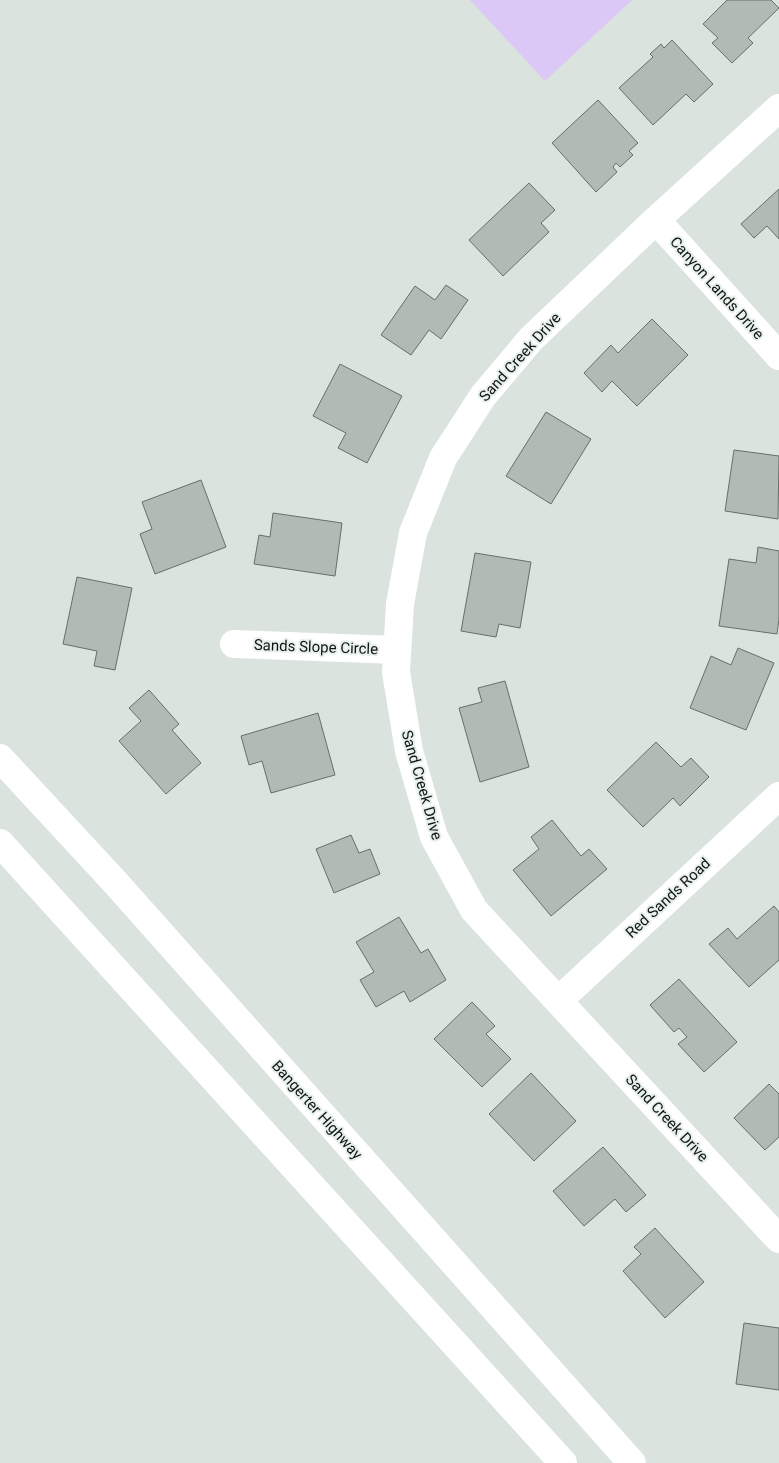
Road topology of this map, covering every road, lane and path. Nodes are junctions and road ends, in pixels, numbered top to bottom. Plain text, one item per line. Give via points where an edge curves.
1 (779, 108) edge
2 (656, 220) junction
3 (779, 356) edge
4 (234, 644) dead end
5 (397, 650) junction
6 (0, 758) edge
7 (779, 796) edge
8 (0, 843) edge
9 (558, 1001) junction
10 (779, 1239) edge
11 (563, 1463) edge
12 (632, 1463) edge

1 - 2 main road, Sand Creek Drive
2 - 3 main road, Canyon Lands Drive
2 - 5 main road, Sand Creek Drive via 531,339 483,396 443,458 413,533 400,604
4 - 5 main road, Sands Slope Circle
5 - 9 main road, Sand Creek Drive via 396,672 409,751 434,837 474,910
6 - 12 main road, Bangerter Highway via 121,889
7 - 9 main road, Red Sands Road
8 - 11 main road
9 - 10 main road, Sand Creek Drive

